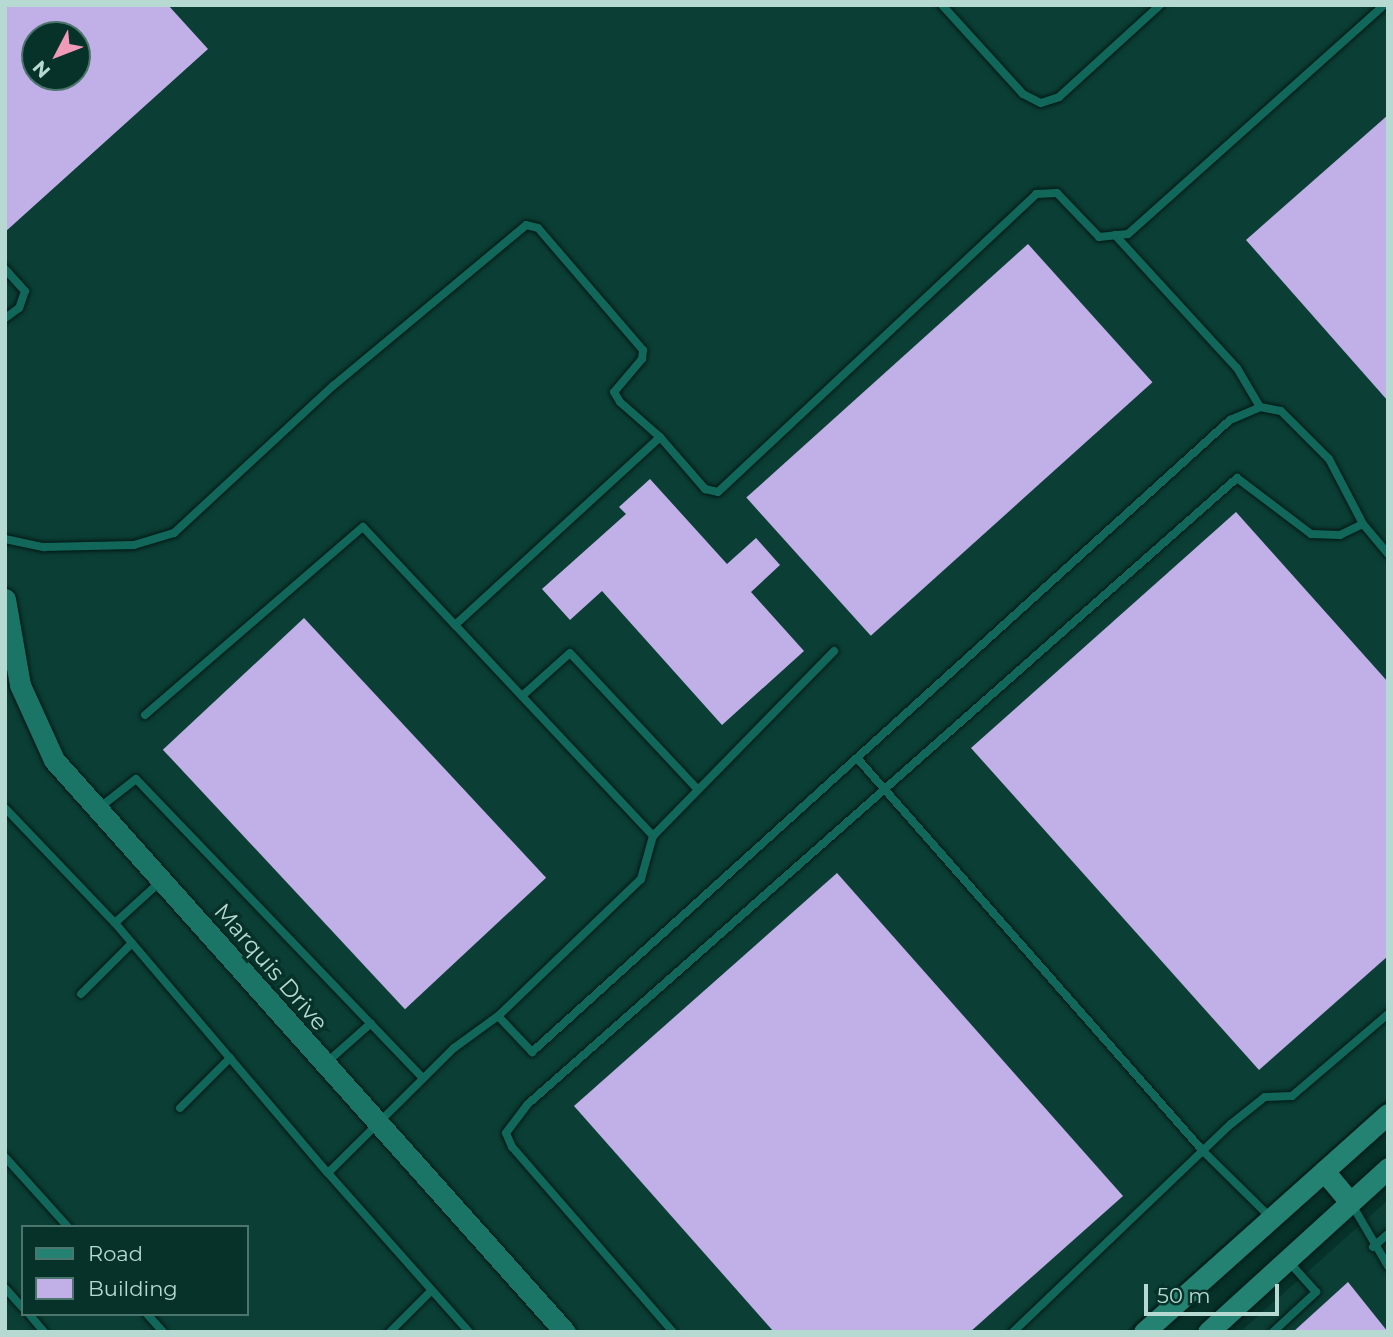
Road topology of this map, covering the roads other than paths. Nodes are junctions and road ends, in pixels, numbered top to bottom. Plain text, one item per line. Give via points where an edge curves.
1 (942, 5) edge
2 (1160, 5) edge
3 (1384, 5) edge
4 (1115, 235) junction
5 (5, 269) edge
6 (5, 318) edge
7 (1260, 407) junction
8 (660, 437) junction
9 (1363, 524) junction
10 (5, 539) edge
11 (1388, 554) edge
12 (5, 599) edge
13 (455, 625) junction
14 (834, 651) dead end
15 (522, 696) junction
16 (145, 715) dead end
17 (857, 758) junction
18 (698, 790) junction
19 (886, 790) junction
20 (5, 808) edge
21 (97, 810) junction
22 (653, 836) junction
23 (160, 882) junction
24 (115, 923) junction
25 (132, 943) junction
26 (81, 995) dead end
27 (1388, 1014) edge
28 (498, 1016) junction
29 (371, 1023) junction
30 (230, 1058) junction
31 (323, 1065) junction
32 (423, 1078) junction
33 (180, 1108) dead end
34 (1388, 1114) edge
35 (374, 1125) junction
36 (1203, 1151) junction
37 (5, 1157) edge
38 (1388, 1168) edge
39 (1324, 1171) junction
40 (328, 1173) junction
41 (1350, 1202) junction
42 (1271, 1218) junction
43 (66, 1225) edge
44 (1388, 1234) edge
45 (1373, 1247) junction
46 (1287, 1260) junction
47 (1388, 1266) edge
48 (5, 1288) edge
49 (432, 1290) junction
50 (21, 1306) edge
51 (31, 1316) edge
52 (149, 1316) edge
53 (44, 1332) edge
54 (163, 1332) edge
55 (390, 1332) edge
56 (469, 1332) edge
57 (565, 1332) edge
58 (673, 1332) edge
59 (1013, 1332) edge
60 (1144, 1332) edge
61 (1208, 1332) edge
62 (1273, 1332) edge

1 - 2 lane via 1023,94 1041,103 1059,97
3 - 4 lane via 1128,234
4 - 7 lane via 1237,369
4 - 8 lane via 1098,237 1057,193 1036,194 718,492 705,489
5 - 6 lane via 25,291 19,308
7 - 9 lane via 1282,411 1329,459
7 - 17 lane via 1230,420
8 - 10 lane via 614,393 642,359 643,350 538,228 526,225 333,386 174,533 121,545 44,547
8 - 13 lane
9 - 11 lane
9 - 19 lane via 1340,535 1311,534 1237,478
12 - 21 street, Marquis Drive via 20,685 54,760
13 - 15 lane
13 - 16 lane via 363,527
14 - 18 lane
15 - 18 lane via 570,653
15 - 22 lane
17 - 19 lane
17 - 28 lane via 532,1052
18 - 22 lane
19 - 36 lane
19 - 58 lane via 567,1070 506,1133 512,1147
20 - 24 lane
21 - 23 street, Marquis Drive
21 - 29 lane via 136,779
22 - 28 lane via 642,879
23 - 24 lane
23 - 31 street, Marquis Drive
24 - 25 lane
25 - 26 lane
25 - 30 lane
27 - 36 lane via 1292,1096 1265,1097
28 - 32 lane
29 - 31 lane
29 - 32 lane
30 - 33 lane
30 - 40 lane
31 - 35 street, Marquis Drive
32 - 35 lane
34 - 39 main road
35 - 40 lane
35 - 57 street, Marquis Drive
36 - 42 lane
36 - 59 lane
37 - 43 lane
38 - 41 main road
39 - 41 main road
39 - 42 main road
40 - 49 lane
41 - 45 lane
41 - 46 main road
42 - 60 main road
44 - 45 lane
45 - 47 lane
46 - 61 main road
46 - 62 lane via 1316,1292
48 - 50 lane
49 - 55 lane
49 - 56 lane
51 - 53 lane
52 - 54 lane

